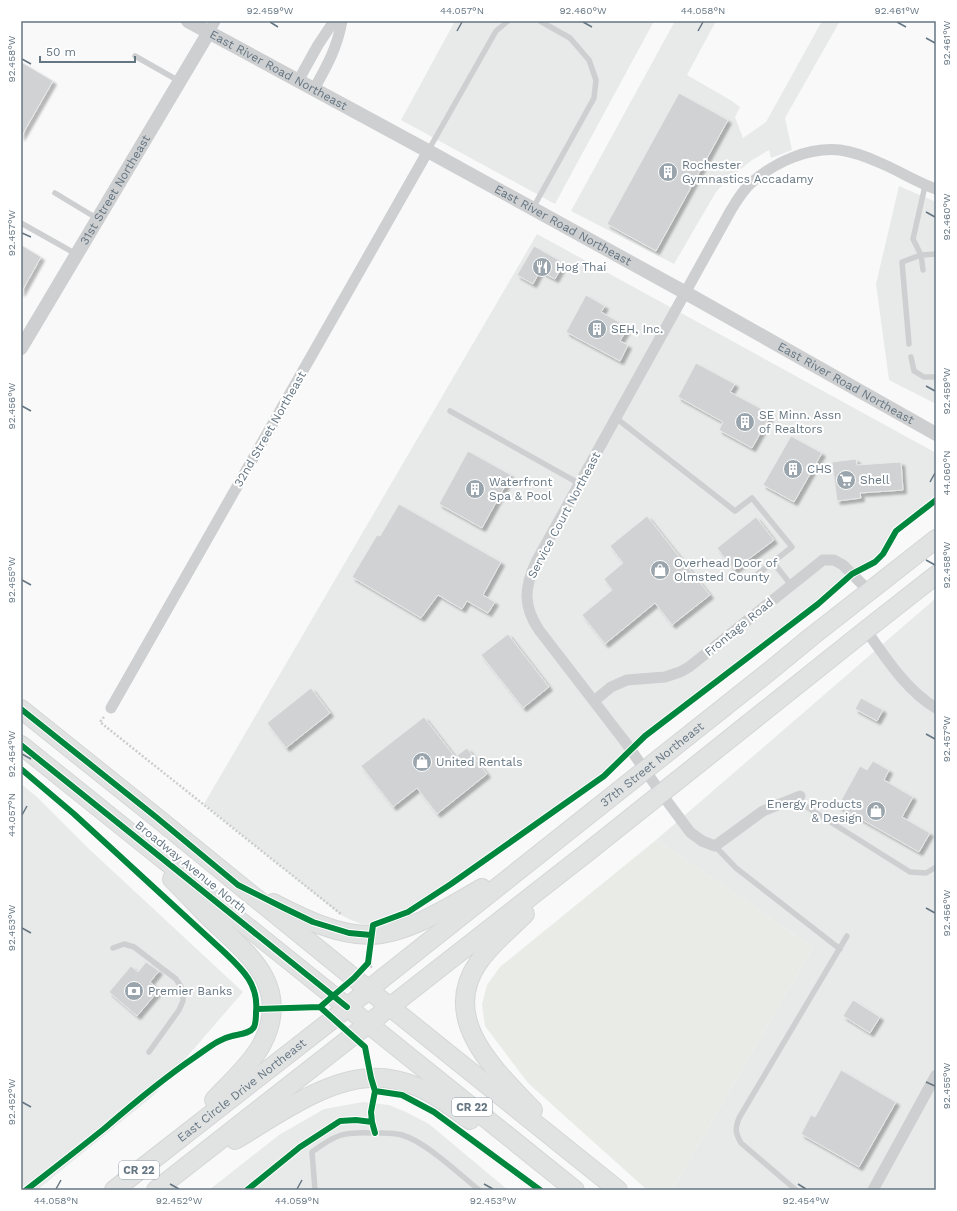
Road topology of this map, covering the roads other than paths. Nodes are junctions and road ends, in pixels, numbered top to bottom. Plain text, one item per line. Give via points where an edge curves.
1 (188, 21) edge
2 (334, 21) edge
3 (342, 21) edge
4 (508, 21) edge
5 (540, 21) edge
6 (212, 27) edge
7 (135, 56) dead end
8 (179, 81) junction
9 (298, 81) junction
10 (314, 89) junction
11 (428, 151) junction
12 (931, 187) edge
13 (55, 194) dead end
14 (533, 209) junction
15 (98, 219) junction
16 (21, 223) edge
17 (936, 254) edge
18 (76, 255) junction
19 (921, 255) junction
20 (923, 270) dead end
21 (686, 293) junction
22 (909, 344) dead end
23 (21, 347) edge
24 (911, 357) dead end
25 (936, 377) edge
26 (450, 411) dead end
27 (616, 418) junction
28 (936, 434) edge
29 (580, 484) junction
30 (936, 539) edge
31 (773, 562) junction
32 (936, 575) edge
33 (754, 577) dead end
34 (791, 585) junction
35 (870, 592) junction
36 (866, 630) junction
37 (594, 700) junction
38 (111, 708) dead end
39 (936, 708) edge
40 (21, 709) edge
41 (21, 745) edge
42 (645, 770) junction
43 (661, 794) junction
44 (797, 798) joint
45 (113, 818) junction
46 (564, 834) junction
47 (715, 846) junction
48 (589, 851) junction
49 (936, 867) edge
50 (238, 884) junction
51 (847, 936) dead end
52 (114, 948) dead end
53 (840, 949) junction
54 (369, 990) junction
55 (347, 1007) junction
56 (390, 1007) junction
57 (368, 1024) junction
58 (149, 1052) dead end
59 (936, 1075) edge
60 (164, 1150) junction
61 (596, 1172) junction
62 (114, 1190) edge
63 (156, 1190) edge
64 (159, 1190) edge
65 (315, 1190) edge
66 (479, 1190) edge
67 (574, 1190) edge
68 (618, 1190) edge
69 (796, 1190) edge
70 (873, 1190) edge

1 - 6 street, East River Road Northeast
2 - 9 street
3 - 10 street via 333,55
4 - 11 lane via 496,31
5 - 14 lane via 570,38 589,60 596,80 594,98
6 - 8 street, 31st Street Northeast
6 - 9 street, East River Road Northeast
7 - 8 lane
8 - 15 street, 31st Street Northeast
9 - 10 street, East River Road Northeast
10 - 11 street, East River Road Northeast
11 - 14 street, East River Road Northeast
11 - 38 street, 32nd Street Northeast
12 - 19 lane via 913,239
12 - 21 street, Service Court Northeast via 879,162 841,150 808,152 791,158 762,175 740,196
13 - 15 lane
14 - 21 street, East River Road Northeast
15 - 18 street, 31st Street Northeast
16 - 18 lane
17 - 19 lane
18 - 23 street, 31st Street Northeast
19 - 20 lane
19 - 22 lane via 902,262
21 - 27 street, Service Court Northeast
21 - 28 street, East River Road Northeast
24 - 25 lane via 914,372 924,377
26 - 29 lane
27 - 29 street, Service Court Northeast
27 - 31 lane via 735,511 752,498 792,547
29 - 37 street, Service Court Northeast via 531,573 526,594 533,621
30 - 35 main road, 37th Street Northeast
31 - 33 lane
31 - 34 lane
32 - 36 main road
34 - 35 street, Frontage Road via 823,560 834,560
34 - 37 street, Frontage Road via 680,672 665,677 627,680 611,687
35 - 42 main road, 37th Street Northeast
36 - 39 street via 910,688
36 - 43 main road
37 - 42 street, Service Court Northeast
40 - 50 main road, Broadway Avenue North
41 - 45 main road, Broadway Avenue North
42 - 43 street, Service Court Northeast
42 - 46 main road, 37th Street Northeast
43 - 47 street, Service Court Northeast via 690,832
43 - 48 main road
44 - 47 street via 763,812
44 - 49 lane via 910,872 926,873
45 - 55 main road, Broadway Avenue North
45 - 60 main road via 243,949 263,974 271,997 271,1020 252,1059
46 - 50 main road via 440,912 404,928 371,935 344,931 314,922
46 - 54 main road, 37th Street Northeast
47 - 53 lane via 742,872
48 - 56 main road
48 - 61 main road via 486,953 472,974 465,998 472,1034 492,1066
50 - 54 main road, Broadway Avenue North
51 - 53 lane
52 - 58 lane via 124,944 134,947 176,979 183,990 184,1001 180,1010
53 - 69 lane via 736,1126 736,1134 741,1142
54 - 55 main road, East Circle Drive Northeast / CR 22
54 - 56 main road, Broadway Avenue North / CR 22
55 - 57 main road, Broadway Avenue North / CR 22
55 - 60 main road, East Circle Drive Northeast / CR 22
56 - 57 main road
56 - 61 main road, Broadway Avenue North / CR 22
57 - 63 main road, CR 22
57 - 67 main road, Broadway Avenue North / CR 22
59 - 70 street
60 - 62 main road, East Circle Drive Northeast / CR 22
61 - 68 main road, Broadway Avenue North / CR 22
64 - 67 main road, CR 22 via 302,1100 344,1082 371,1078 419,1087
65 - 66 lane via 312,1152 333,1138 352,1132 391,1133 412,1138

